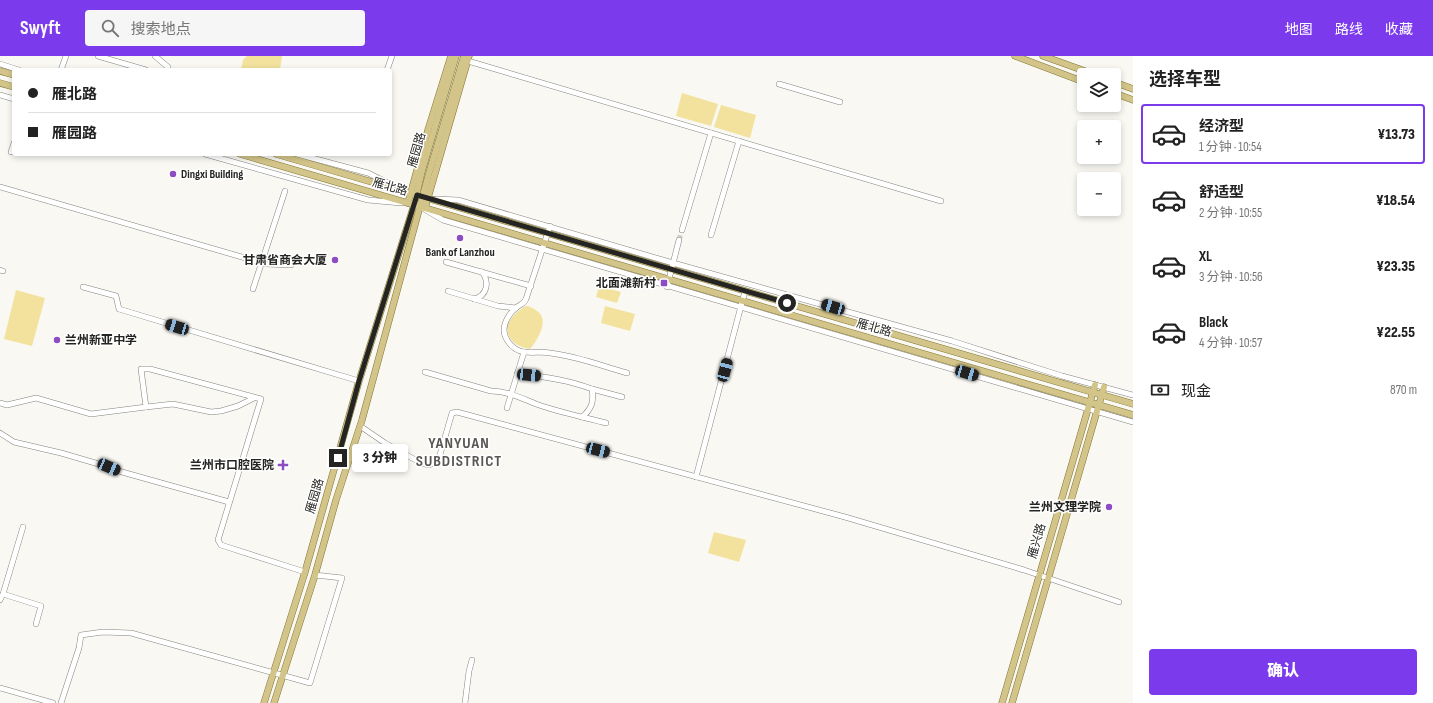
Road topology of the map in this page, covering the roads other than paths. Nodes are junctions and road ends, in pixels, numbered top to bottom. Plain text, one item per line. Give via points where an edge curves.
1 (66, 56) edge
2 (98, 56) edge
3 (155, 56) edge
4 (392, 56) edge
5 (450, 56) edge
6 (456, 56) edge
7 (1015, 56) edge
8 (1044, 56) edge
9 (467, 58) edge
10 (0, 64) edge
11 (13, 68) edge
12 (62, 68) edge
13 (139, 68) edge
14 (168, 68) edge
15 (389, 68) edge
16 (1077, 68) edge
17 (0, 71) edge
18 (12, 74) edge
19 (1077, 79) edge
20 (0, 83) edge
21 (779, 84) dead end
22 (1121, 85) edge
23 (12, 86) edge
24 (1133, 89) edge
25 (0, 95) edge
26 (1121, 96) edge
27 (12, 98) edge
28 (1133, 100) edge
29 (840, 102) dead end
30 (711, 133) junction
31 (739, 141) junction
32 (12, 149) edge
33 (11, 152) dead end
34 (212, 156) edge
35 (247, 156) edge
36 (283, 156) edge
37 (304, 156) edge
38 (0, 187) edge
39 (285, 191) dead end
40 (410, 193) junction
41 (423, 197) junction
42 (941, 201) dead end
43 (417, 206) junction
44 (550, 226) junction
45 (682, 230) tunnel mouth
46 (548, 234) junction
47 (711, 236) dead end
48 (680, 240) tunnel mouth
49 (545, 243) junction
50 (542, 250) junction
51 (446, 262) dead end
52 (262, 263) junction
53 (673, 263) junction
54 (291, 265) dead end
55 (671, 270) junction
56 (482, 272) junction
57 (668, 279) junction
58 (531, 286) junction
59 (83, 287) dead end
60 (667, 287) junction
61 (254, 288) dead end
62 (448, 291) dead end
63 (745, 291) junction
64 (472, 299) junction
65 (743, 301) junction
66 (516, 308) junction
67 (741, 308) junction
68 (524, 352) junction
69 (425, 372) dead end
70 (518, 374) junction
71 (628, 374) dead end
72 (359, 381) junction
73 (1095, 385) junction
74 (1104, 387) junction
75 (592, 389) junction
76 (1092, 392) junction
77 (512, 394) junction
78 (1102, 395) junction
79 (1133, 395) edge
80 (622, 397) dead end
81 (254, 398) junction
82 (0, 403) edge
83 (1133, 404) edge
84 (1089, 405) junction
85 (146, 406) junction
86 (508, 408) dead end
87 (1098, 408) junction
88 (1133, 415) edge
89 (582, 417) junction
90 (1133, 422) edge
91 (606, 423) dead end
92 (360, 426) junction
93 (0, 433) edge
94 (696, 477) junction
95 (229, 502) junction
96 (23, 527) dead end
97 (305, 572) junction
98 (314, 575) junction
99 (1039, 575) junction
100 (1048, 578) junction
101 (1, 597) edge
102 (1119, 602) dead end
103 (36, 624) dead end
104 (472, 660) dead end
105 (272, 673) junction
106 (282, 675) junction
107 (0, 688) edge
108 (53, 703) edge
109 (61, 703) edge
110 (264, 703) edge
111 (274, 703) edge
112 (465, 703) edge
113 (1002, 703) edge
114 (1012, 703) edge

1 - 12 street
2 - 13 street
3 - 14 street
4 - 15 street
5 - 40 main road, 雁园路
6 - 41 main road, 雁园路 via 422,171
7 - 19 main road
8 - 16 main road
9 - 30 street
9 - 41 main road, 雁园路
9 - 41 main road, 雁园路 via 452,95
10 - 11 street
17 - 18 main road
20 - 23 main road
21 - 29 street
22 - 24 main road
25 - 27 street
26 - 28 main road
30 - 31 street
30 - 45 street
31 - 42 street
31 - 47 street
32 - 33 street
34 - 43 street via 368,200
35 - 43 main road, 雁北路
36 - 40 main road, 雁北路
37 - 40 street via 368,173
38 - 52 street
39 - 52 street
40 - 41 main road, 雁北路
40 - 43 main road, 雁园路
41 - 43 main road, 雁园路
41 - 44 street via 458,200
41 - 46 main road, 雁北路
43 - 49 main road, 雁北路
43 - 50 street via 443,220
43 - 72 main road, 雁园路
43 - 92 main road, 雁园路
44 - 46 street
44 - 53 street
46 - 49 street
46 - 55 main road, 雁北路
48 - 53 street
49 - 50 street
49 - 57 main road, 雁北路
50 - 58 street
50 - 60 street
51 - 56 street
52 - 54 street
52 - 61 street
53 - 55 street
53 - 73 street via 952,341
55 - 57 street
55 - 63 main road, 雁北路
56 - 58 street
56 - 64 street via 487,281 485,291
57 - 60 street
57 - 65 main road, 雁北路
58 - 66 street via 525,303
59 - 72 street via 116,296 119,309
60 - 67 street
62 - 64 street
63 - 65 street
63 - 76 main road, 雁北路
64 - 66 street
65 - 67 street
65 - 84 main road, 雁北路
66 - 68 street via 507,320 504,335 514,348
67 - 84 street
67 - 94 street
68 - 70 street
68 - 71 street via 550,352 576,357
69 - 77 street via 491,391
70 - 75 street via 574,382
70 - 77 street
72 - 97 main road, 雁园路
73 - 74 street
73 - 76 main road, 雁兴路
74 - 78 main road, 雁兴路
74 - 79 street
75 - 80 street
75 - 89 street via 591,408
76 - 78 main road, 雁北路
76 - 84 main road, 雁兴路
77 - 86 street
77 - 89 street via 536,404
78 - 83 main road, 雁北路
78 - 87 main road, 雁兴路
81 - 85 street via 238,406 211,412 173,404
81 - 85 street via 150,369 141,369
81 - 95 street via 261,399
82 - 85 street via 7,405 36,398 92,414
84 - 87 main road, 雁北路
84 - 99 main road, 雁兴路
87 - 88 main road, 雁北路
87 - 90 street
87 - 100 main road, 雁兴路
89 - 91 street
92 - 94 street via 385,443 429,465 439,458 452,413 457,412
92 - 98 main road, 雁园路
93 - 95 street via 14,442 61,453
94 - 99 street via 845,517
95 - 97 street via 218,540 221,545
96 - 101 street
97 - 98 main road
97 - 105 main road, 雁园路
98 - 106 main road, 雁园路
98 - 106 street via 342,578 310,683
99 - 100 street
99 - 113 main road, 雁兴路
100 - 102 street
100 - 114 main road, 雁兴路
101 - 103 street via 41,606
104 - 112 street
105 - 106 street
105 - 109 street via 131,632 81,635
105 - 110 main road, 雁园路
106 - 111 main road, 雁园路
107 - 108 street

